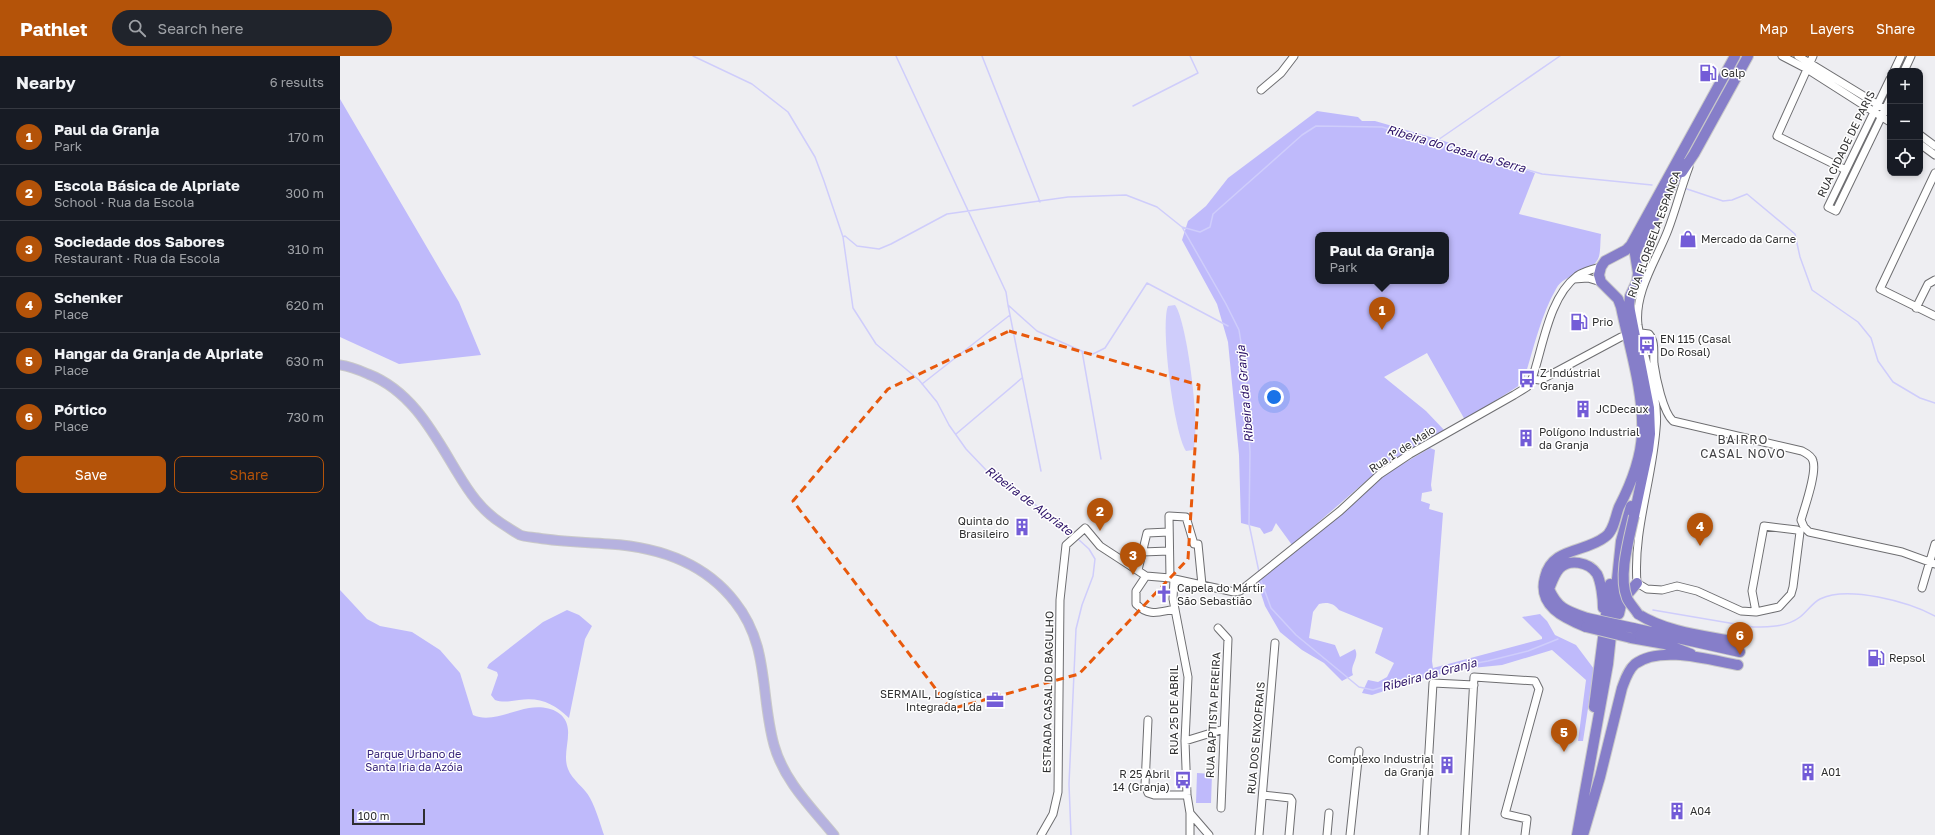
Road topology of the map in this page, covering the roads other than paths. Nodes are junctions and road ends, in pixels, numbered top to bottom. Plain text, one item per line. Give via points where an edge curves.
1 (1294, 56) edge
2 (1729, 56) edge
3 (1735, 56) edge
4 (1742, 56) edge
5 (1748, 56) edge
6 (1782, 56) edge
7 (1798, 56) edge
8 (1901, 56) edge
9 (1911, 56) edge
10 (1810, 62) edge
11 (1895, 68) edge
12 (1905, 68) edge
13 (1887, 85) edge
14 (1261, 90) dead end
15 (1878, 104) junction
16 (1887, 110) edge
17 (1874, 112) junction
18 (1887, 112) edge
19 (1881, 116) junction
20 (1887, 120) edge
21 (1923, 137) edge
22 (1923, 146) edge
23 (1935, 146) edge
24 (1694, 154) junction
25 (1935, 156) edge
26 (1846, 170) junction
27 (1935, 173) edge
28 (1672, 186) junction
29 (1643, 223) junction
30 (1618, 255) junction
31 (1637, 266) junction
32 (1601, 267) junction
33 (1574, 279) junction
34 (1935, 280) edge
35 (1601, 282) junction
36 (1633, 287) junction
37 (1612, 292) junction
38 (1916, 308) junction
39 (1935, 316) edge
40 (1641, 333) junction
41 (1621, 337) dead end
42 (340, 365) edge
43 (340, 369) edge
44 (1532, 379) junction
45 (1648, 450) junction
46 (1626, 494) junction
47 (1169, 532) junction
48 (1935, 544) edge
49 (1142, 552) junction
50 (1170, 552) junction
51 (1932, 563) edge
52 (1138, 570) junction
53 (1146, 576) junction
54 (1172, 578) junction
55 (1637, 583) junction
56 (1202, 585) junction
57 (1922, 588) dead end
58 (1175, 609) junction
59 (1756, 612) junction
60 (1586, 623) junction
61 (1218, 628) dead end
62 (1632, 633) junction
63 (1275, 643) dead end
64 (1602, 650) junction
65 (1701, 658) junction
66 (1738, 665) dead end
67 (1474, 681) junction
68 (1148, 720) dead end
69 (1224, 729) junction
70 (1185, 741) junction
71 (1358, 755) dead end
72 (1187, 795) junction
73 (1262, 795) junction
74 (1221, 808) dead end
75 (1190, 813) junction
76 (1329, 813) dead end
77 (828, 835) edge
78 (834, 835) edge
79 (1041, 835) edge
80 (1190, 835) edge
81 (1209, 835) edge
82 (1259, 835) edge
83 (1289, 835) edge
84 (1327, 835) edge
85 (1350, 835) edge
86 (1424, 835) edge
87 (1465, 835) edge
88 (1525, 835) edge
89 (1571, 835) edge
90 (1577, 835) edge
91 (1582, 835) edge

1 - 14 street via 1281,73
2 - 29 highway via 1652,197
3 - 29 highway
4 - 28 highway
5 - 24 highway
6 - 10 street
7 - 10 street
8 - 11 street
9 - 12 street
10 - 15 street
10 - 17 street
10 - 26 street via 1776,136
13 - 15 street, RUA CIDADE DE PARIS
15 - 16 street
15 - 17 street, RUA CIDADE DE PARIS
17 - 19 street
17 - 26 street, RUA CIDADE DE PARIS
18 - 19 street, RUA CIDADE DE PARIS
19 - 20 street
19 - 26 street, RUA CIDADE DE PARIS via 1836,211 1828,207
21 - 23 street
22 - 25 street
24 - 28 highway
24 - 40 street, RUA FLORBELA ESPANCA via 1641,296 1638,317
27 - 38 street via 1880,289
28 - 31 highway via 1638,247 1635,254
29 - 30 highway via 1631,245
30 - 31 highway via 1626,256
30 - 32 highway via 1611,256
31 - 36 highway via 1637,281
32 - 33 street, Rua 1º de Maio via 1578,275
32 - 35 highway
33 - 35 street via 1588,278
33 - 44 street, Rua 1º de Maio via 1557,301
34 - 38 street via 1928,284
35 - 37 highway
36 - 37 highway via 1620,294
36 - 45 highway via 1629,306 1649,408
37 - 46 highway via 1621,307 1642,408 1638,463
38 - 39 street
40 - 51 street via 1652,337 1654,365 1668,417 1673,421 1802,451 1809,455 1813,461 1814,471 1802,520 1809,532 1902,552
40 - 55 street, RUA FLORBELA ESPANCA via 1655,402 1657,427 1635,562
41 - 44 street via 1540,380
42 - 78 main road via 348,365 383,379 396,389 417,409 471,496 490,516 521,535 558,542 611,544 666,553 690,563 712,578 736,602 751,629 761,658 774,744 780,761 798,792
43 - 77 main road via 386,385 408,405 468,501 499,528 526,538 670,559 715,584 736,609 752,641 758,663 768,738 775,762 798,800
44 - 56 street, Rua 1º de Maio via 1514,395 1380,474 1340,511 1240,591
45 - 62 highway, bridge via 1627,549 1624,576 1627,598 1638,614 1651,622 1741,648
45 - 90 highway via 1621,541 1608,664
46 - 60 highway via 1606,537 1591,545 1566,552 1548,568 1544,578 1546,601 1556,613
46 - 64 highway via 1615,539
47 - 49 street via 1147,533
47 - 50 street, RUA 25 DE ABRIL
47 - 56 street, RUA 25 DE ABRIL via 1169,516 1186,517 1194,544 1198,544
48 - 51 street
49 - 50 street
49 - 52 street
50 - 54 street, RUA 25 DE ABRIL
51 - 57 street
52 - 53 street
52 - 79 street, ESTRADA CASAL DO BAGULHO via 1100,546 1085,528 1068,543 1060,600 1058,792 1053,814
53 - 54 street
53 - 58 street via 1136,591 1136,604 1150,614
54 - 56 street, Rua 1º de Maio
54 - 58 street, RUA 25 DE ABRIL
55 - 59 street via 1647,589 1662,590 1676,586 1697,591 1741,611
55 - 91 highway via 1622,601 1615,656
58 - 70 street, RUA 25 DE ABRIL via 1188,677
59 - 59 street via 1780,607 1790,594 1800,532 1797,530 1764,526 1752,591
60 - 62 highway, bridge
60 - 64 highway via 1562,609 1554,600 1549,588 1560,568 1572,563 1588,565 1598,576 1603,605
61 - 69 street, RUA BAPTISTA PEREIRA via 1228,639
62 - 65 highway
63 - 73 street, RUA DOS ENXOFRAIS
64 - 89 highway via 1588,748
65 - 66 highway
65 - 91 highway via 1664,654 1647,657 1634,664 1627,674
67 - 86 street via 1432,683
67 - 87 street
67 - 88 street via 1535,681 1539,689 1505,814 1527,819
68 - 72 street via 1144,785 1148,793
69 - 70 street
69 - 74 street, RUA BAPTISTA PEREIRA
70 - 72 street, RUA 25 DE ABRIL
71 - 85 street
72 - 75 street, RUA 25 DE ABRIL
73 - 82 street, RUA DOS ENXOFRAIS
73 - 83 street via 1290,798 1292,801
75 - 80 street, RUA 25 DE ABRIL
75 - 81 street
76 - 84 street

